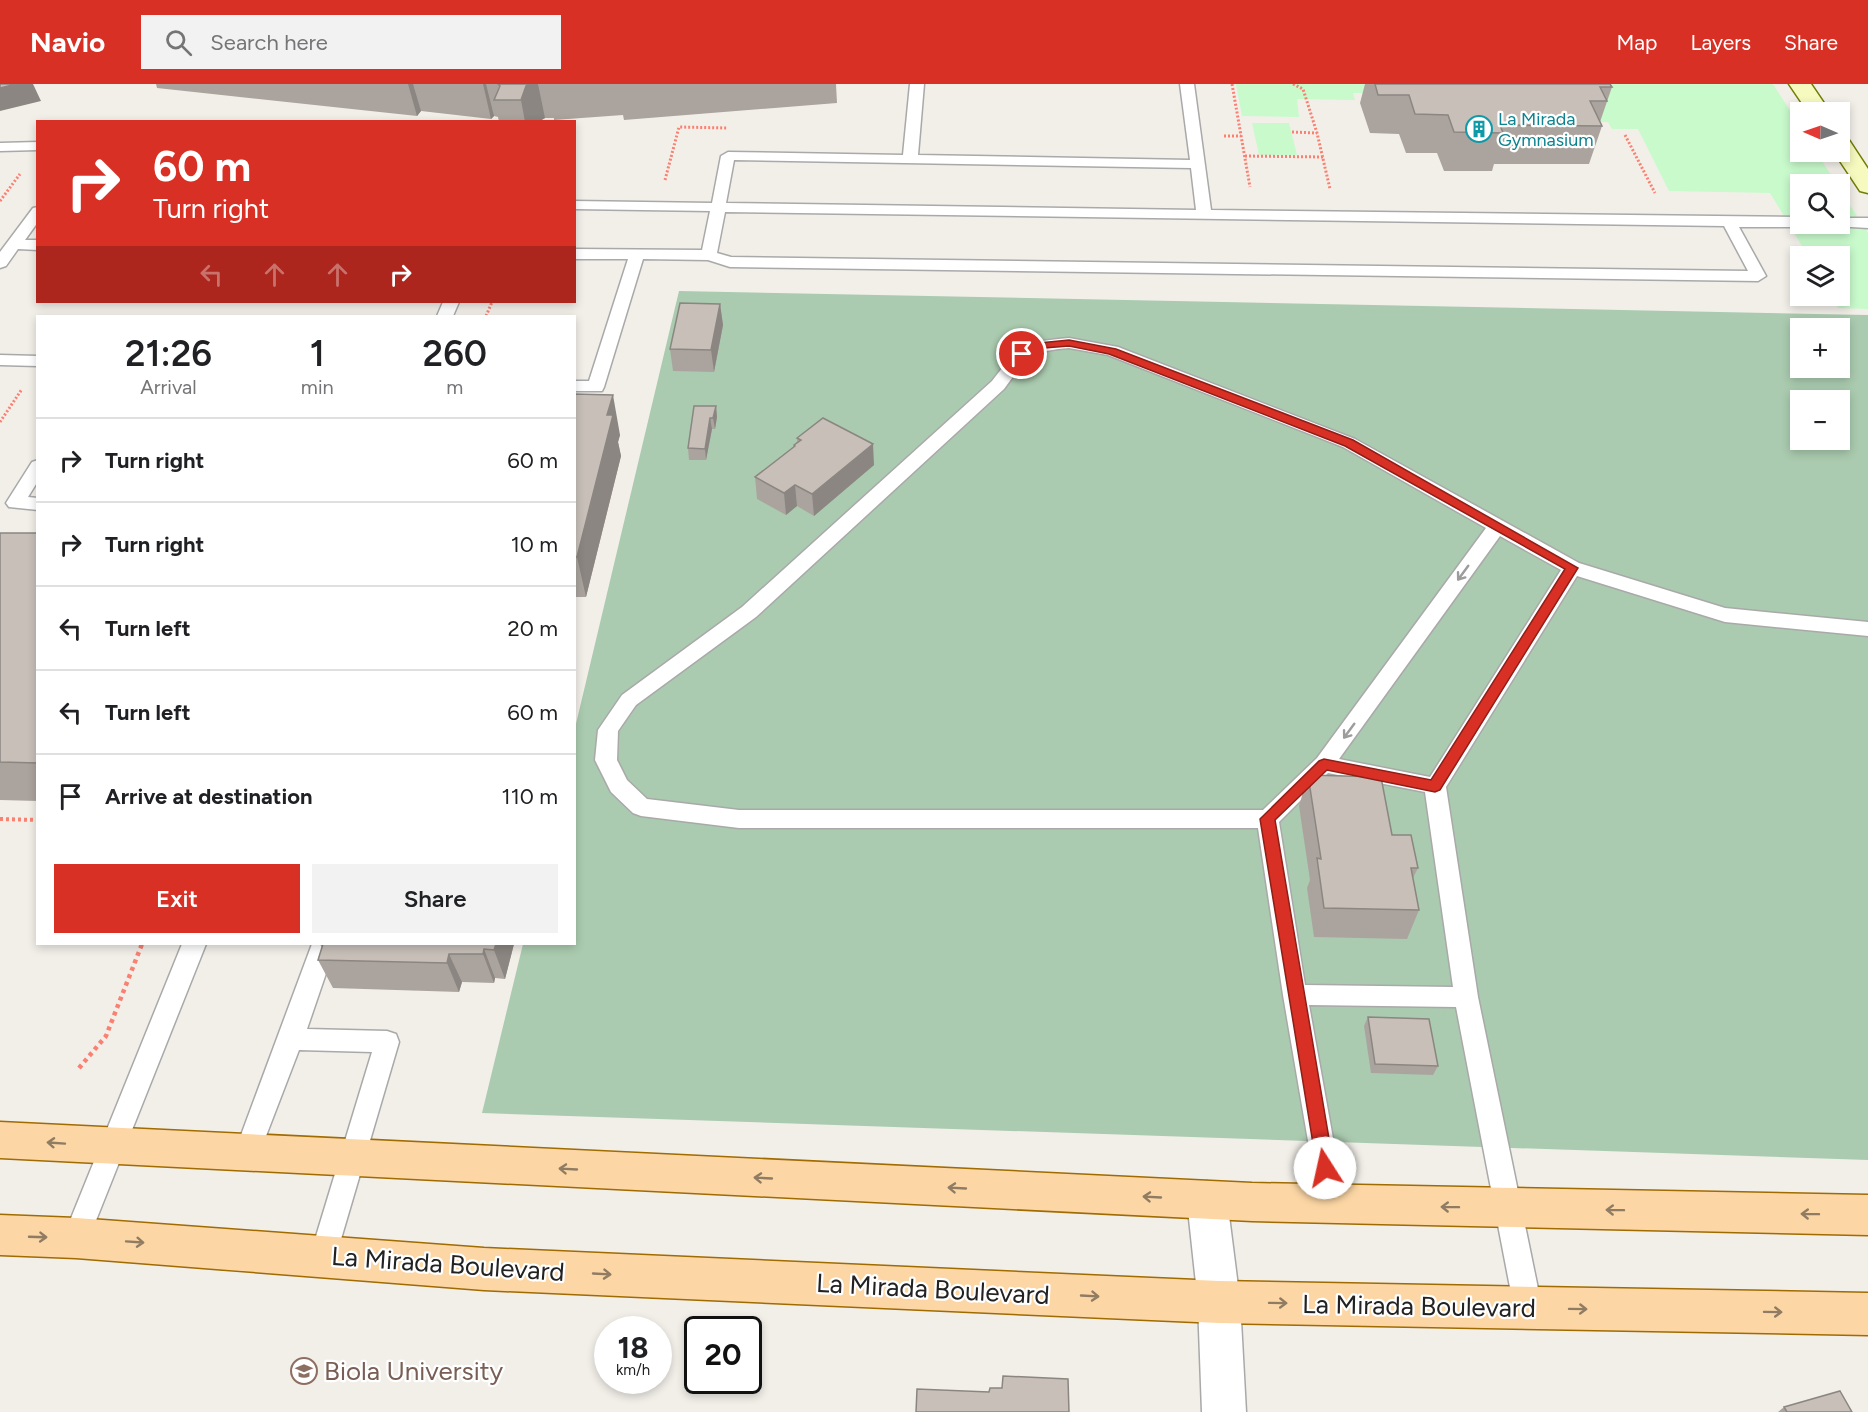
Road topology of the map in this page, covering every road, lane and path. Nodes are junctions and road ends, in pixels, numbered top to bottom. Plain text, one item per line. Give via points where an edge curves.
1 (917, 84) edge
2 (1187, 84) edge
3 (1232, 84) edge
4 (1293, 84) edge
5 (1800, 84) edge
6 (1812, 102) edge
7 (1292, 132) dead end
8 (1317, 133) junction
9 (1624, 135) dead end
10 (36, 146) edge
11 (0, 147) edge
12 (1245, 156) junction
13 (1323, 157) junction
14 (910, 159) junction
15 (1850, 159) edge
16 (1198, 164) junction
17 (20, 174) dead end
18 (1868, 186) edge
19 (1250, 187) dead end
20 (1318, 188) dead end
21 (1330, 188) junction
22 (1643, 193) dead end
23 (1655, 193) junction
24 (1665, 193) dead end
25 (0, 201) edge
26 (576, 205) edge
27 (719, 207) junction
28 (36, 214) edge
29 (1204, 214) junction
30 (1338, 216) junction
31 (1669, 221) junction
32 (1729, 222) junction
33 (1790, 222) edge
34 (1850, 223) edge
35 (1868, 223) edge
36 (14, 244) junction
37 (36, 245) edge
38 (576, 254) edge
39 (637, 254) junction
40 (709, 255) junction
41 (0, 263) edge
42 (0, 360) edge
43 (36, 361) edge
44 (576, 386) edge
45 (36, 469) edge
46 (36, 504) edge
47 (1498, 525) junction
48 (1572, 568) junction
49 (1868, 629) edge
50 (1324, 764) junction
51 (1435, 786) junction
52 (0, 819) edge
53 (1268, 819) junction
54 (36, 820) edge
55 (142, 945) edge
56 (194, 945) edge
57 (324, 945) edge
58 (1295, 994) junction
59 (1466, 997) junction
60 (291, 1039) junction
61 (79, 1068) dead end
62 (0, 1140) edge
63 (113, 1147) junction
64 (247, 1154) junction
65 (353, 1158) junction
66 (1207, 1200) junction
67 (1332, 1205) junction
68 (1508, 1208) junction
69 (1868, 1215) edge
70 (0, 1235) edge
71 (76, 1238) junction
72 (323, 1256) junction
73 (1219, 1302) junction
74 (1528, 1308) junction
75 (1868, 1314) edge
76 (1224, 1412) edge

1 - 14 lane
2 - 16 lane
3 - 12 path
4 - 8 path via 1303,89
5 - 6 street
7 - 8 path
8 - 13 path
9 - 23 path
10 - 11 lane
12 - 13 path
12 - 19 path
13 - 21 path
14 - 16 lane
14 - 27 lane via 728,156
15 - 18 street
16 - 29 lane
17 - 25 path
20 - 21 path
21 - 30 path
22 - 23 path
23 - 24 path
23 - 31 path
26 - 27 lane
27 - 29 lane
27 - 40 lane
28 - 36 lane
29 - 30 lane
30 - 31 lane
31 - 32 lane
32 - 33 lane
32 - 40 lane via 1758,276 730,262
34 - 35 lane
36 - 37 lane
36 - 41 lane
38 - 39 lane
39 - 40 lane
39 - 44 lane via 596,387
42 - 43 lane
45 - 46 lane via 15,503
47 - 48 lane
47 -> 50 lane
47 - 53 lane via 1349,443 1112,351 1069,343 1042,345 1022,354 998,384 749,612 629,700 608,730 606,760 619,786 641,807 739,819
48 - 49 lane via 1725,615
48 - 51 lane
50 - 51 lane
50 - 53 lane
51 - 59 lane
52 - 54 path
53 - 58 lane
55 - 61 path via 106,1036
56 - 63 lane
57 - 60 lane
58 - 59 lane
58 - 67 lane
59 - 68 lane
60 - 64 lane
60 - 65 lane via 387,1042
63 -> 62 main road
63 - 64 main road
63 - 71 lane
64 - 65 main road
66 -> 65 main road
65 - 72 lane
66 - 67 main road
66 - 73 street
68 -> 67 main road
69 -> 68 main road
68 - 74 lane
70 -> 71 main road, La Mirada Boulevard
71 -> 72 main road, La Mirada Boulevard
72 -> 73 main road, La Mirada Boulevard via 484,1269
73 -> 74 main road, La Mirada Boulevard
73 - 76 street
74 -> 75 main road, La Mirada Boulevard

